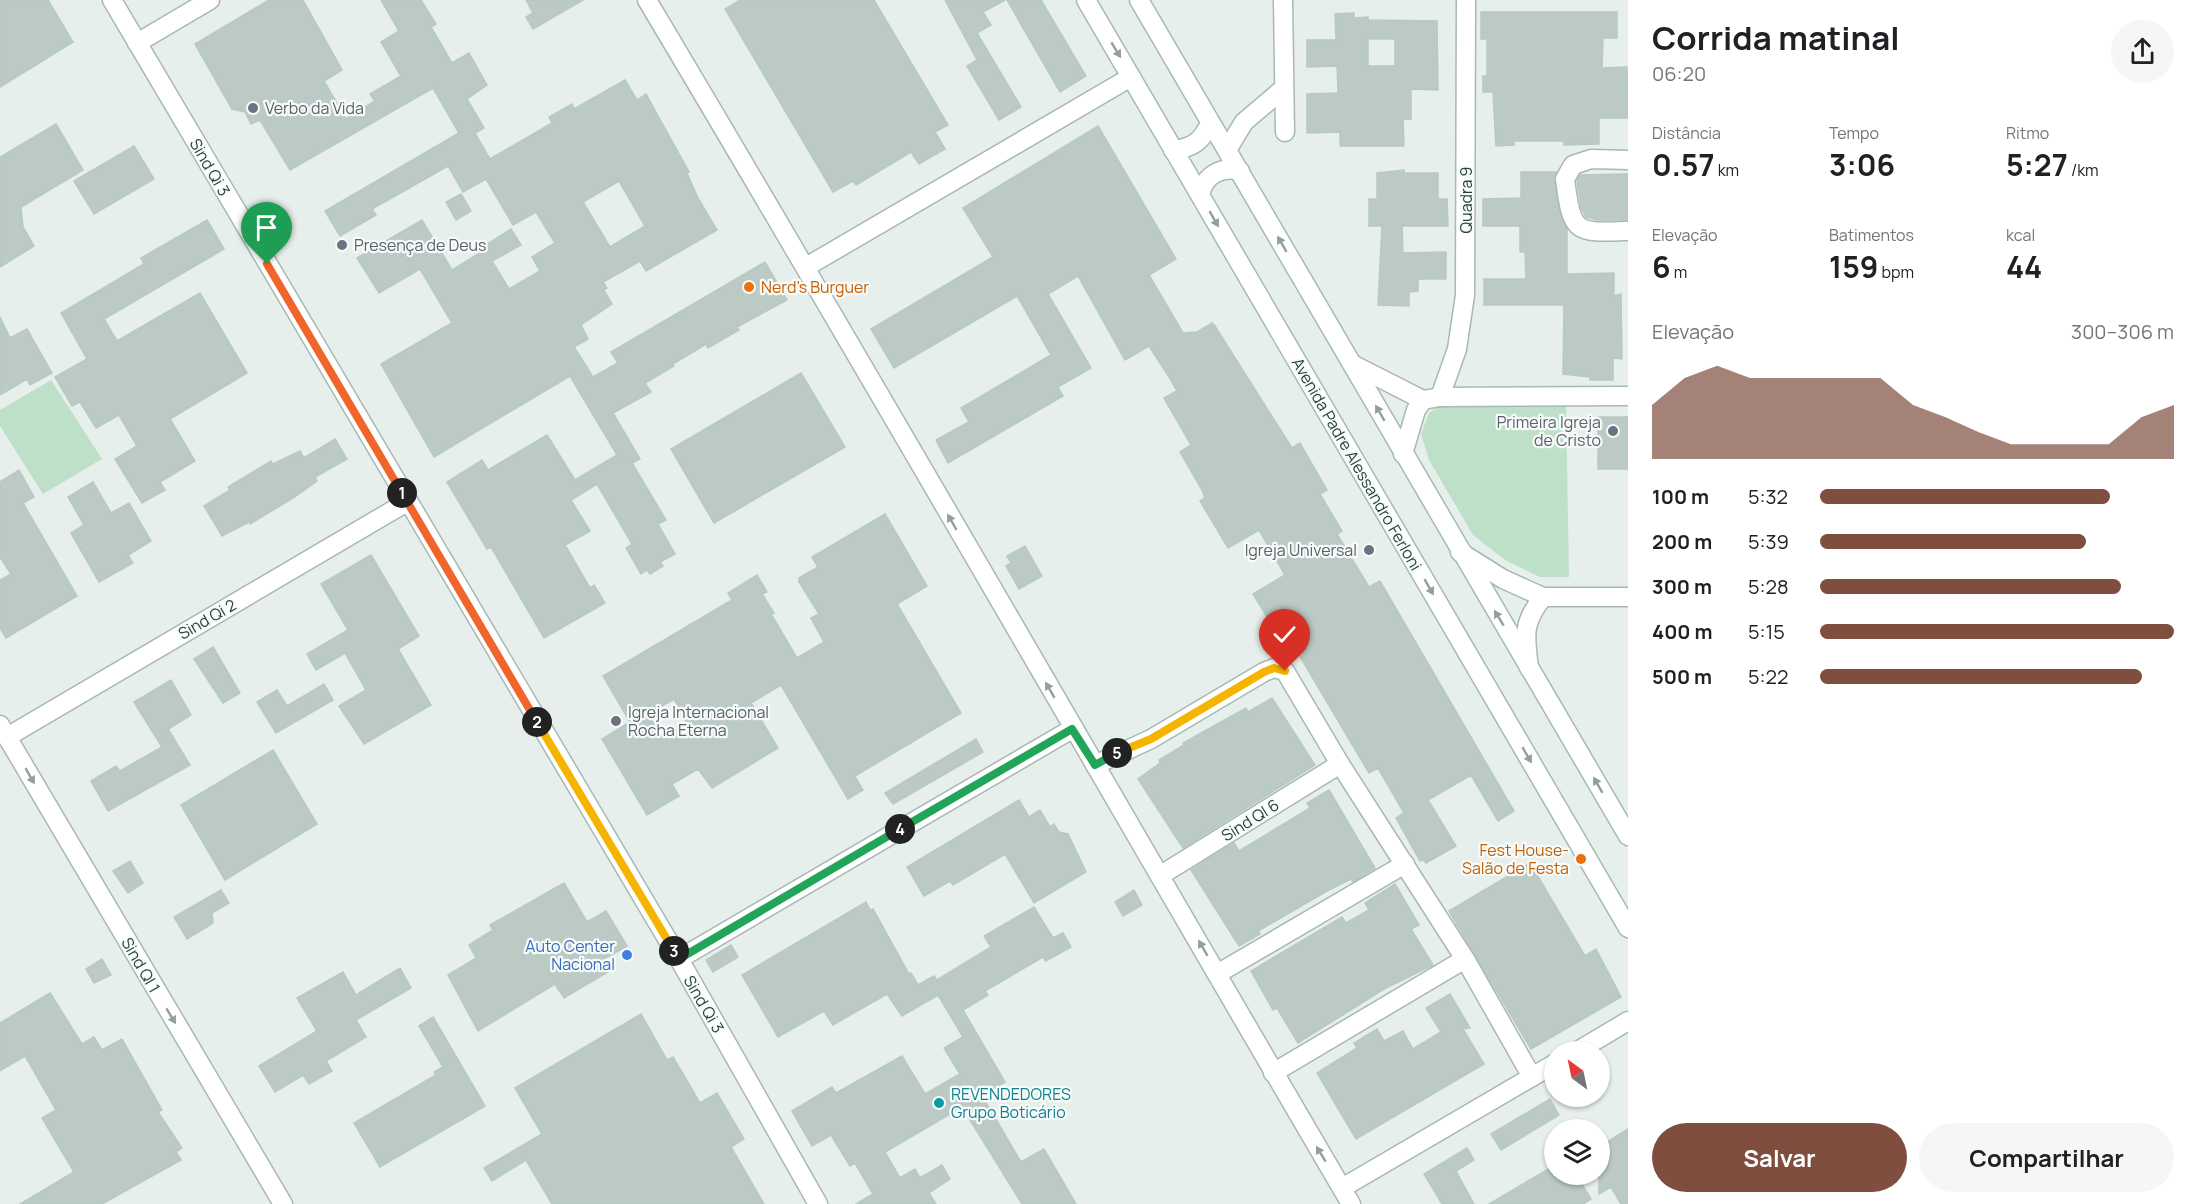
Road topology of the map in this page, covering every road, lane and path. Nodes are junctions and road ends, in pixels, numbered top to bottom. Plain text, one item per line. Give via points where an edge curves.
1 (111, 0) edge
2 (210, 0) edge
3 (647, 0) edge
4 (1086, 0) edge
5 (1139, 0) edge
6 (1283, 0) edge
7 (1466, 0) edge
8 (137, 43) junction
9 (1131, 76) junction
10 (1284, 87) junction
11 (1210, 123) junction
12 (1285, 132) dead end
13 (1173, 150) junction
14 (1227, 150) junction
15 (1628, 160) edge
16 (1240, 171) junction
17 (1200, 194) junction
18 (1628, 231) edge
19 (806, 267) junction
20 (1352, 364) junction
21 (1628, 396) edge
22 (1432, 398) junction
23 (1403, 454) junction
24 (407, 502) junction
25 (1460, 552) junction
26 (1543, 597) junction
27 (1628, 597) edge
28 (1529, 668) junction
29 (1072, 729) junction
30 (3, 731) edge
31 (1340, 764) junction
32 (1095, 765) junction
33 (1628, 836) edge
34 (1405, 864) junction
35 (1161, 875) junction
36 (1628, 928) edge
37 (679, 959) junction
38 (1465, 960) junction
39 (1218, 974) junction
40 (1628, 1021) edge
41 (1594, 1041) edge
42 (1544, 1070) edge
43 (1274, 1073) junction
44 (1532, 1077) junction
45 (1342, 1188) junction
46 (278, 1202) edge
47 (818, 1204) edge
48 (1351, 1204) edge

1 - 8 street, Sind Qi 3
2 - 8 street
3 - 19 street
4 -> 9 street, Avenida Padre Alessandro Ferloni
5 - 11 street
6 - 10 street
7 - 22 street, Quadra 9 via 1466,296 1458,349
8 - 24 street, Sind Qi 3
9 - 13 street, Avenida Padre Alessandro Ferloni
9 - 19 street
10 - 12 street
10 - 14 street via 1244,122
11 - 13 street via 1195,145
11 - 14 street
13 - 17 street, Avenida Padre Alessandro Ferloni
14 - 16 street
15 - 18 street via 1591,159 1573,165 1565,179 1579,228 1589,233
16 - 17 street via 1225,168 1213,174
20 -> 16 street
17 -> 36 street, Avenida Padre Alessandro Ferloni
29 -> 19 street
20 - 22 street
23 -> 20 street
21 - 22 street
22 - 23 street, Quadra 9 via 1416,410
23 - 25 street
24 - 30 street, Sind Qi 2
24 - 37 street, Sind Qi 3
25 - 26 street via 1503,579
28 -> 25 street
26 - 27 street
26 - 28 street via 1527,620
33 -> 28 street
29 - 32 street
29 - 37 street
30 -> 46 street, Sind QI 1
31 - 32 street via 1285,671 1274,668 1151,739
31 - 34 street
31 - 35 street, Sind QI 6
32 - 35 street
34 - 38 street
34 - 39 street
39 -> 35 street
37 - 47 street, Sind Qi 3
38 - 43 street
38 - 44 street
39 - 43 street
40 - 41 street
42 - 44 street
45 -> 43 street
44 - 45 street
45 - 48 street

